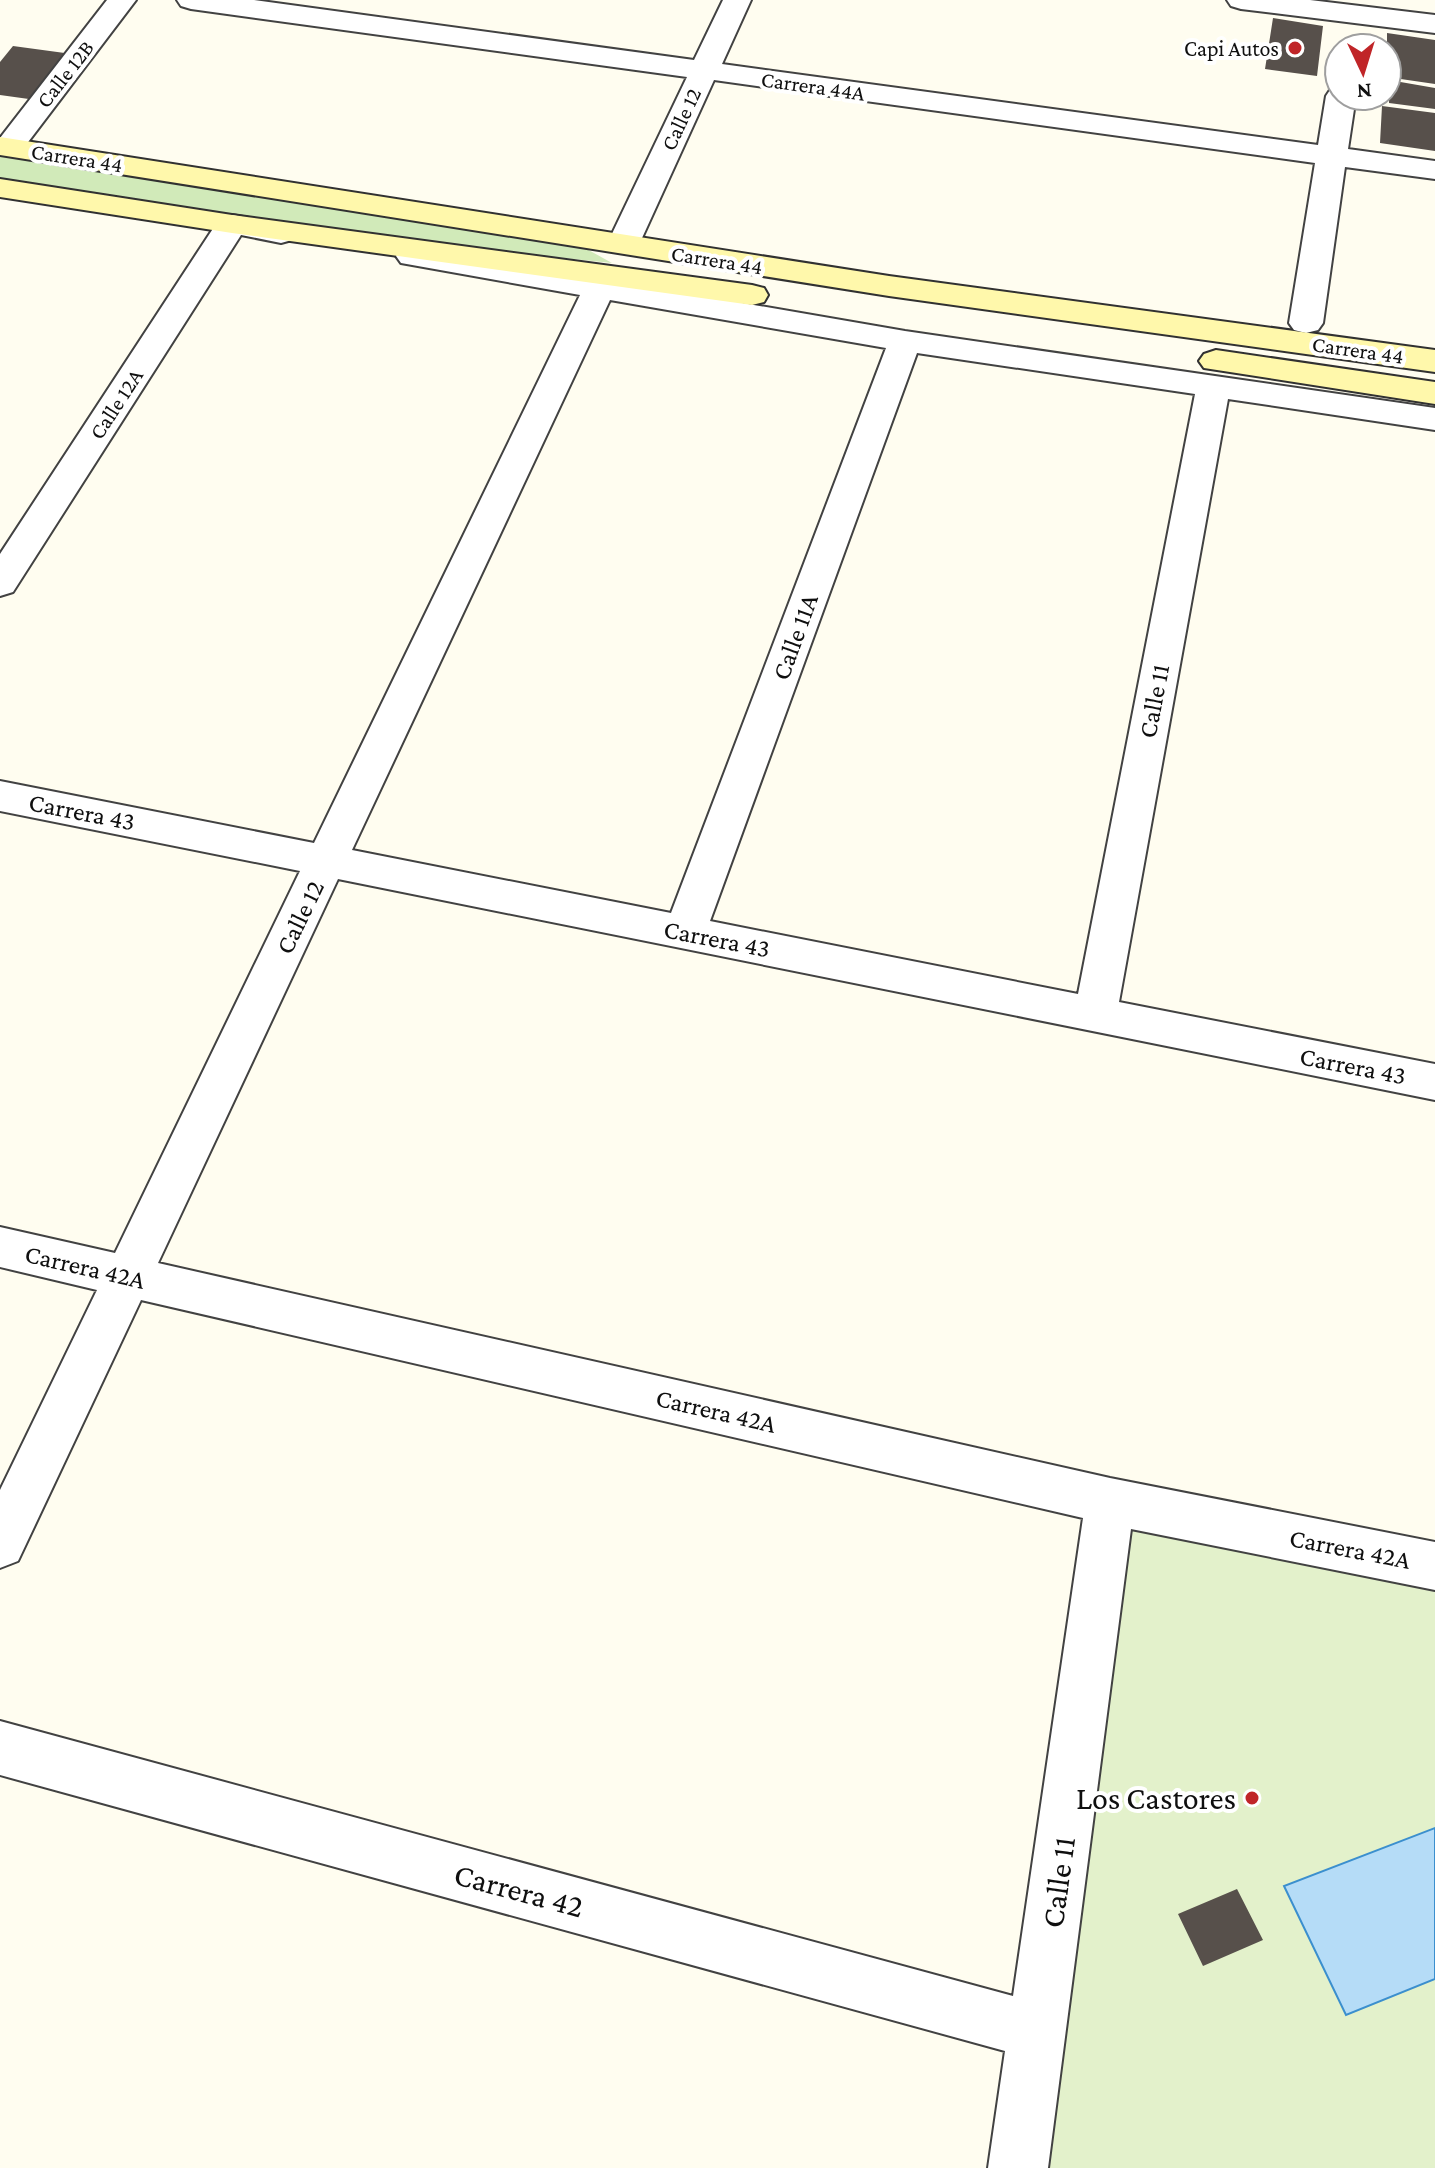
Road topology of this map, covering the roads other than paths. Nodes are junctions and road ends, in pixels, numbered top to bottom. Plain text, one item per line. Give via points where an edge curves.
1 (122, 0) edge
2 (191, 0) edge
3 (737, 0) edge
4 (1241, 0) edge
5 (1353, 17) edge
6 (1435, 24) edge
7 (703, 71) junction
8 (1339, 112) edge
9 (4, 147) edge
10 (1332, 156) junction
11 (1435, 170) edge
12 (0, 188) edge
13 (232, 224) junction
14 (556, 232) junction
15 (626, 238) junction
16 (599, 289) junction
17 (892, 313) junction
18 (1306, 323) junction
19 (1435, 341) edge
20 (1435, 361) edge
21 (1213, 389) junction
22 (1435, 393) edge
23 (1435, 419) edge
24 (0, 583) edge
25 (0, 796) edge
26 (327, 861) junction
27 (685, 932) junction
28 (1095, 1014) junction
29 (1435, 1082) edge
30 (0, 1247) edge
31 (128, 1277) junction
32 (1110, 1501) junction
33 (0, 1544) edge
34 (1435, 1566) edge
35 (0, 1748) edge
36 (1037, 2031) junction
37 (1018, 2168) edge

1 - 9 street, Calle 12B
2 - 7 street, Carrera 44A
3 - 7 street, Calle 12
4 - 5 street
5 - 6 street
7 - 10 street, Carrera 44A
7 - 15 street, Calle 12
8 - 10 street
9 - 14 main road, Carrera 44
10 - 11 street, Carrera 44A
10 - 18 street
12 - 13 main road, Carrera 44
13 - 16 street, Carrera 44
13 - 17 main road, Carrera 44
13 - 24 street, Calle 12A
14 - 15 main road
14 - 17 main road, Carrera 44
15 - 18 main road
16 - 17 street, Carrera 44
16 - 26 street, Calle 12
17 - 20 main road, Carrera 44
17 - 21 street, Carrera 44
17 - 22 main road, Carrera 44
17 - 27 street, Calle 11A
18 - 19 main road
21 - 23 street, Carrera 44
21 - 28 street, Calle 11
25 - 26 street, Carrera 43
26 - 27 street, Carrera 43
26 - 31 street, Calle 12
27 - 28 street, Carrera 43
28 - 29 street, Carrera 43
30 - 31 street, Carrera 42A
31 - 32 street, Carrera 42A
31 - 33 street, Calle 12
32 - 34 street, Carrera 42A
32 - 36 street, Calle 11
35 - 36 street, Carrera 42
36 - 37 street, Calle 11

